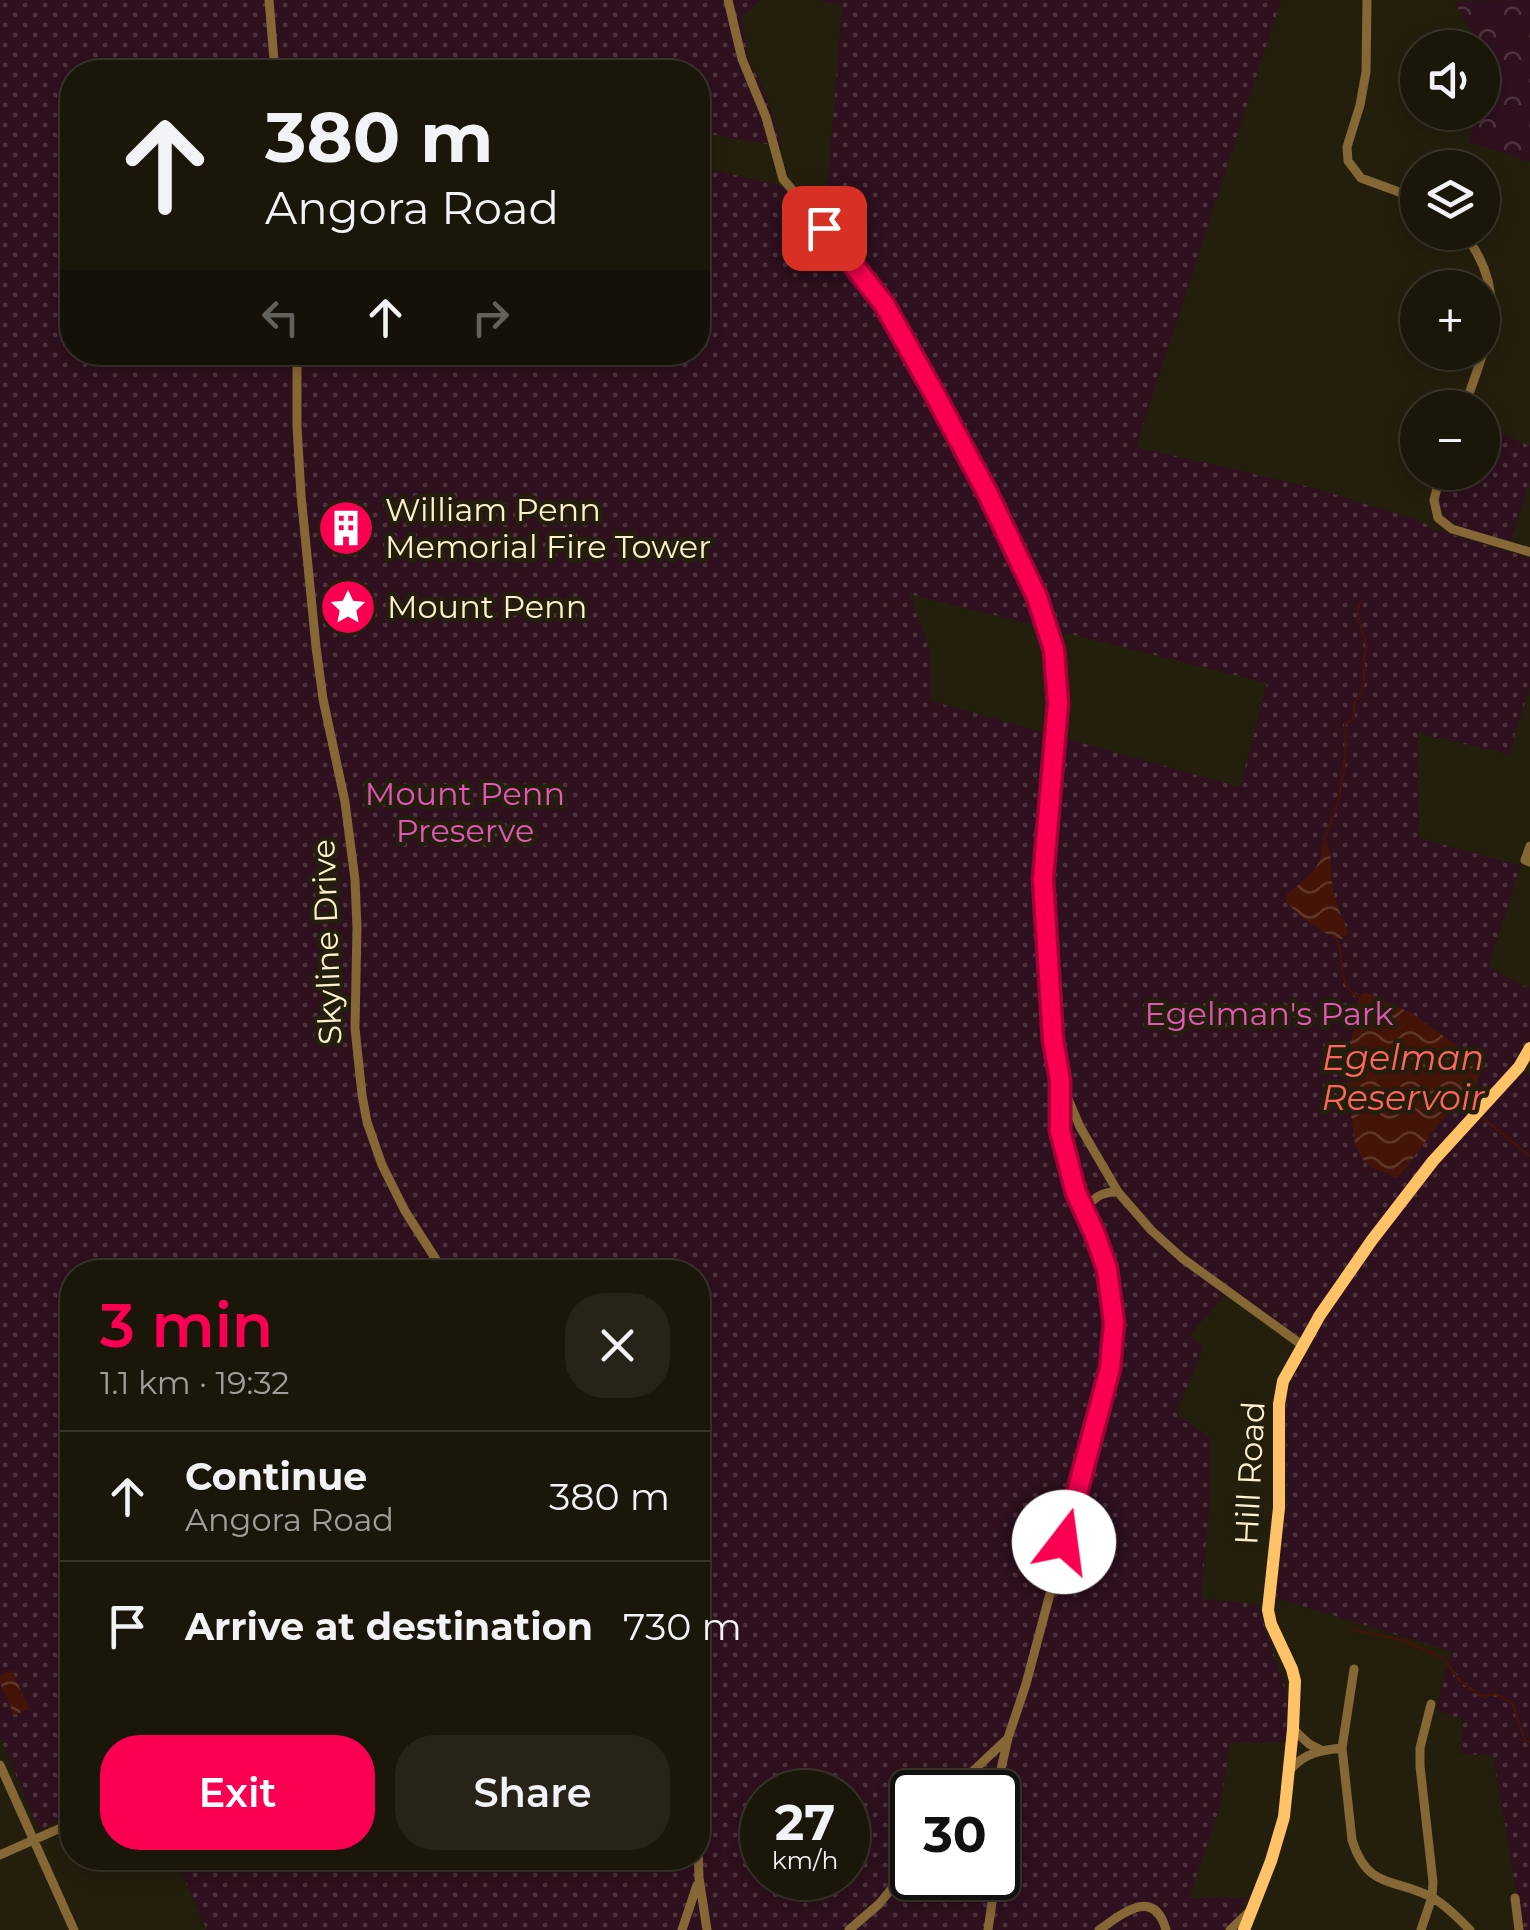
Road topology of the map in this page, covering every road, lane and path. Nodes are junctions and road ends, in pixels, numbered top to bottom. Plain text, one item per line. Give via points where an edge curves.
1 (269, 0) edge
2 (1368, 0) edge
3 (731, 2) edge
4 (274, 60) edge
5 (1400, 192) edge
6 (1476, 250) edge
7 (297, 365) edge
8 (1470, 390) edge
9 (1436, 490) edge
10 (1530, 552) edge
11 (1530, 846) edge
12 (1530, 862) edge
13 (1530, 1048) edge
14 (1060, 1080) junction
15 (1118, 1192) junction
16 (1084, 1210) junction
17 (437, 1260) edge
18 (1302, 1345) junction
19 (1354, 1669) dead end
20 (1431, 1704) dead end
21 (1293, 1730) junction
22 (1008, 1738) junction
23 (1342, 1748) junction
24 (1321, 1750) junction
25 (0, 1765) edge
26 (974, 1770) edge
27 (1000, 1770) edge
28 (1289, 1772) junction
29 (60, 1829) edge
30 (33, 1841) junction
31 (0, 1855) edge
32 (699, 1870) edge
33 (699, 1878) junction
34 (890, 1891) edge
35 (1432, 1897) junction
36 (1515, 1898) dead end
37 (992, 1900) edge
38 (1250, 1910) junction
39 (74, 1930) edge
40 (682, 1930) edge
41 (707, 1930) edge
42 (850, 1930) edge
43 (988, 1930) edge
44 (1099, 1930) edge
45 (1166, 1930) edge
46 (1230, 1930) edge
47 (1244, 1930) edge
48 (1421, 1930) edge
49 (1470, 1930) edge
50 (1519, 1930) edge

1 - 4 street
2 - 5 street via 1366,72 1348,161 1361,178
3 - 14 street via 742,59 783,179 884,304 988,494 1048,628 1058,693 1043,879
6 - 8 street via 1492,293
7 - 17 street, Skyline Drive via 300,495 316,647 355,880 362,1095 393,1189
9 - 10 street via 1438,518 1452,529
11 - 12 street
13 - 18 street, Hill Road via 1372,1240
14 - 15 street
14 - 16 street via 1060,1131
15 - 16 street via 1102,1194
15 - 18 street via 1168,1245
16 - 22 street via 1111,1290 1112,1358
18 - 21 street, Hill Road via 1280,1396 1279,1508 1268,1610 1295,1681
19 - 23 street
20 - 35 street via 1420,1748
21 - 24 street
21 - 28 street, Hill Road
22 - 26 street
22 - 27 street
23 - 24 street
23 - 35 street via 1352,1840 1362,1865
24 - 28 street
25 - 30 street
28 - 38 street, Hill Road via 1277,1842
29 - 30 street
30 - 31 street
30 - 39 street
32 - 33 street
33 - 40 street
33 - 41 street
34 - 42 street
35 - 48 street
35 - 49 street
36 - 50 street
37 - 43 street
38 - 46 street, Hill Road
38 - 47 street, Hill Road
44 - 45 street via 1144,1906 1160,1915

